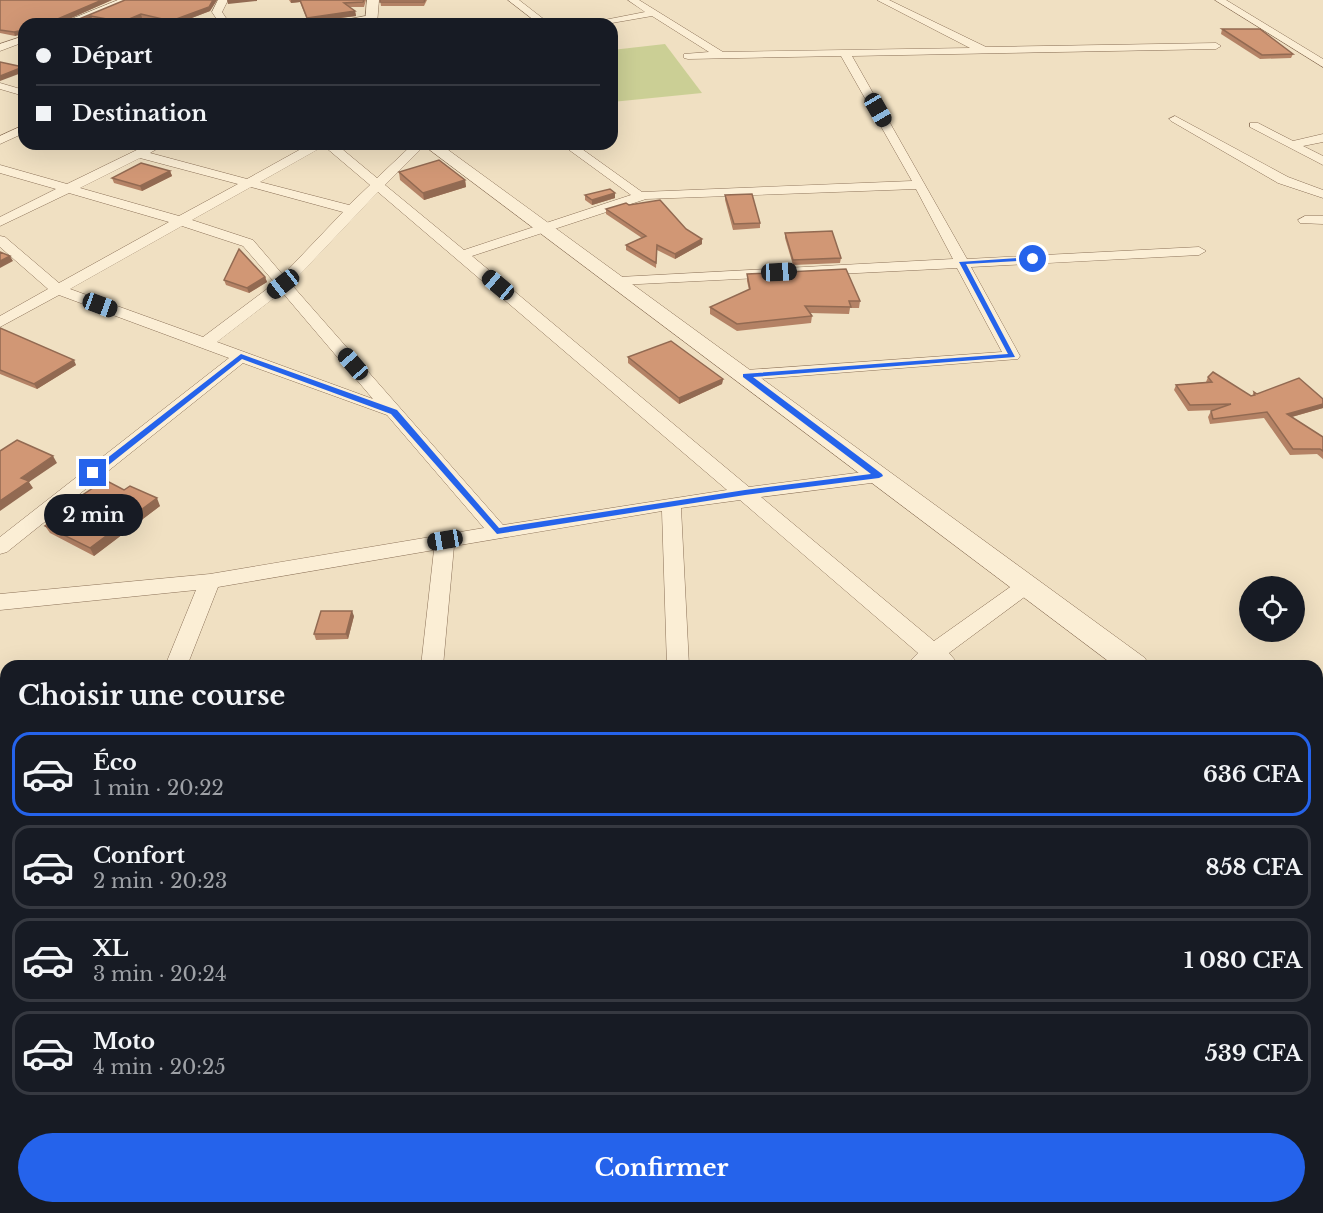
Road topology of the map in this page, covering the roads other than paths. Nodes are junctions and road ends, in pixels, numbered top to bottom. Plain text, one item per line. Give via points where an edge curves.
1 (126, 0) edge
2 (223, 0) edge
3 (373, 0) edge
4 (513, 0) edge
5 (633, 0) edge
6 (882, 0) edge
7 (1220, 0) edge
8 (653, 13) junction
9 (80, 18) edge
10 (221, 18) edge
11 (371, 18) edge
12 (537, 18) edge
13 (618, 19) edge
14 (6, 43) edge
15 (1216, 46) dead end
16 (0, 48) edge
17 (986, 52) junction
18 (846, 55) junction
19 (688, 56) dead end
20 (720, 56) junction
21 (1323, 64) edge
22 (0, 87) edge
23 (18, 92) edge
24 (1175, 118) dead end
25 (1254, 125) dead end
26 (18, 132) edge
27 (1323, 138) edge
28 (0, 140) edge
29 (1290, 145) junction
30 (146, 150) edge
31 (308, 150) edge
32 (336, 150) edge
33 (414, 150) edge
34 (438, 150) edge
35 (575, 150) edge
36 (138, 154) junction
37 (1323, 161) edge
38 (0, 169) edge
39 (245, 184) junction
40 (378, 184) junction
41 (920, 184) junction
42 (69, 188) junction
43 (1323, 194) edge
44 (640, 196) junction
45 (351, 210) junction
46 (1305, 220) dead end
47 (1323, 220) edge
48 (180, 221) junction
49 (0, 222) edge
50 (543, 228) junction
51 (0, 240) edge
52 (1199, 251) dead end
53 (462, 255) junction
54 (962, 262) junction
55 (620, 281) junction
56 (283, 284) junction
57 (58, 290) junction
58 (0, 322) edge
59 (206, 344) junction
60 (241, 356) junction
61 (746, 375) junction
62 (394, 412) junction
63 (879, 476) junction
64 (745, 492) junction
65 (671, 503) junction
66 (497, 531) junction
67 (445, 540) junction
68 (0, 547) edge
69 (210, 581) junction
70 (1027, 585) junction
71 (0, 602) edge
72 (932, 652) junction
73 (178, 660) edge
74 (433, 660) edge
75 (678, 660) edge
76 (923, 660) edge
77 (942, 660) edge
78 (1127, 660) edge

1 - 9 street
2 - 10 street via 217,12
3 - 11 street
4 - 12 street
5 - 8 street
6 - 17 street
7 - 21 street
8 - 13 street
8 - 20 street
14 - 16 street
15 - 17 street
17 - 18 street
18 - 20 street
18 - 41 street
19 - 20 street
22 - 23 street
24 - 43 street via 1282,180
25 - 29 street
26 - 28 street
27 - 29 street
29 - 37 street
30 - 36 street
31 - 39 street
32 - 40 street
33 - 40 street
34 - 50 street
35 - 44 street
36 - 39 street
36 - 42 street
38 - 42 street
39 - 45 street
39 - 48 street
40 - 45 street
40 - 53 street
41 - 44 street
41 - 54 street
42 - 48 street
42 - 49 street
44 - 50 street
45 - 56 street
46 - 47 street
48 - 56 street via 248,243
48 - 57 street
50 - 53 street
50 - 55 street
51 - 57 street
52 - 54 street
53 - 64 street
54 - 55 street
54 - 61 street via 1012,356
55 - 61 street
56 - 59 street
56 - 62 street
57 - 58 street
57 - 59 street
59 - 60 street
60 - 62 street
60 - 68 street
61 - 63 street
62 - 66 street
63 - 64 street
63 - 70 street
64 - 65 street
64 - 72 street
65 - 66 street
65 - 75 street
66 - 67 street
67 - 69 street
67 - 74 street
69 - 71 street
69 - 73 street
70 - 72 street
70 - 78 street
72 - 76 street
72 - 77 street

